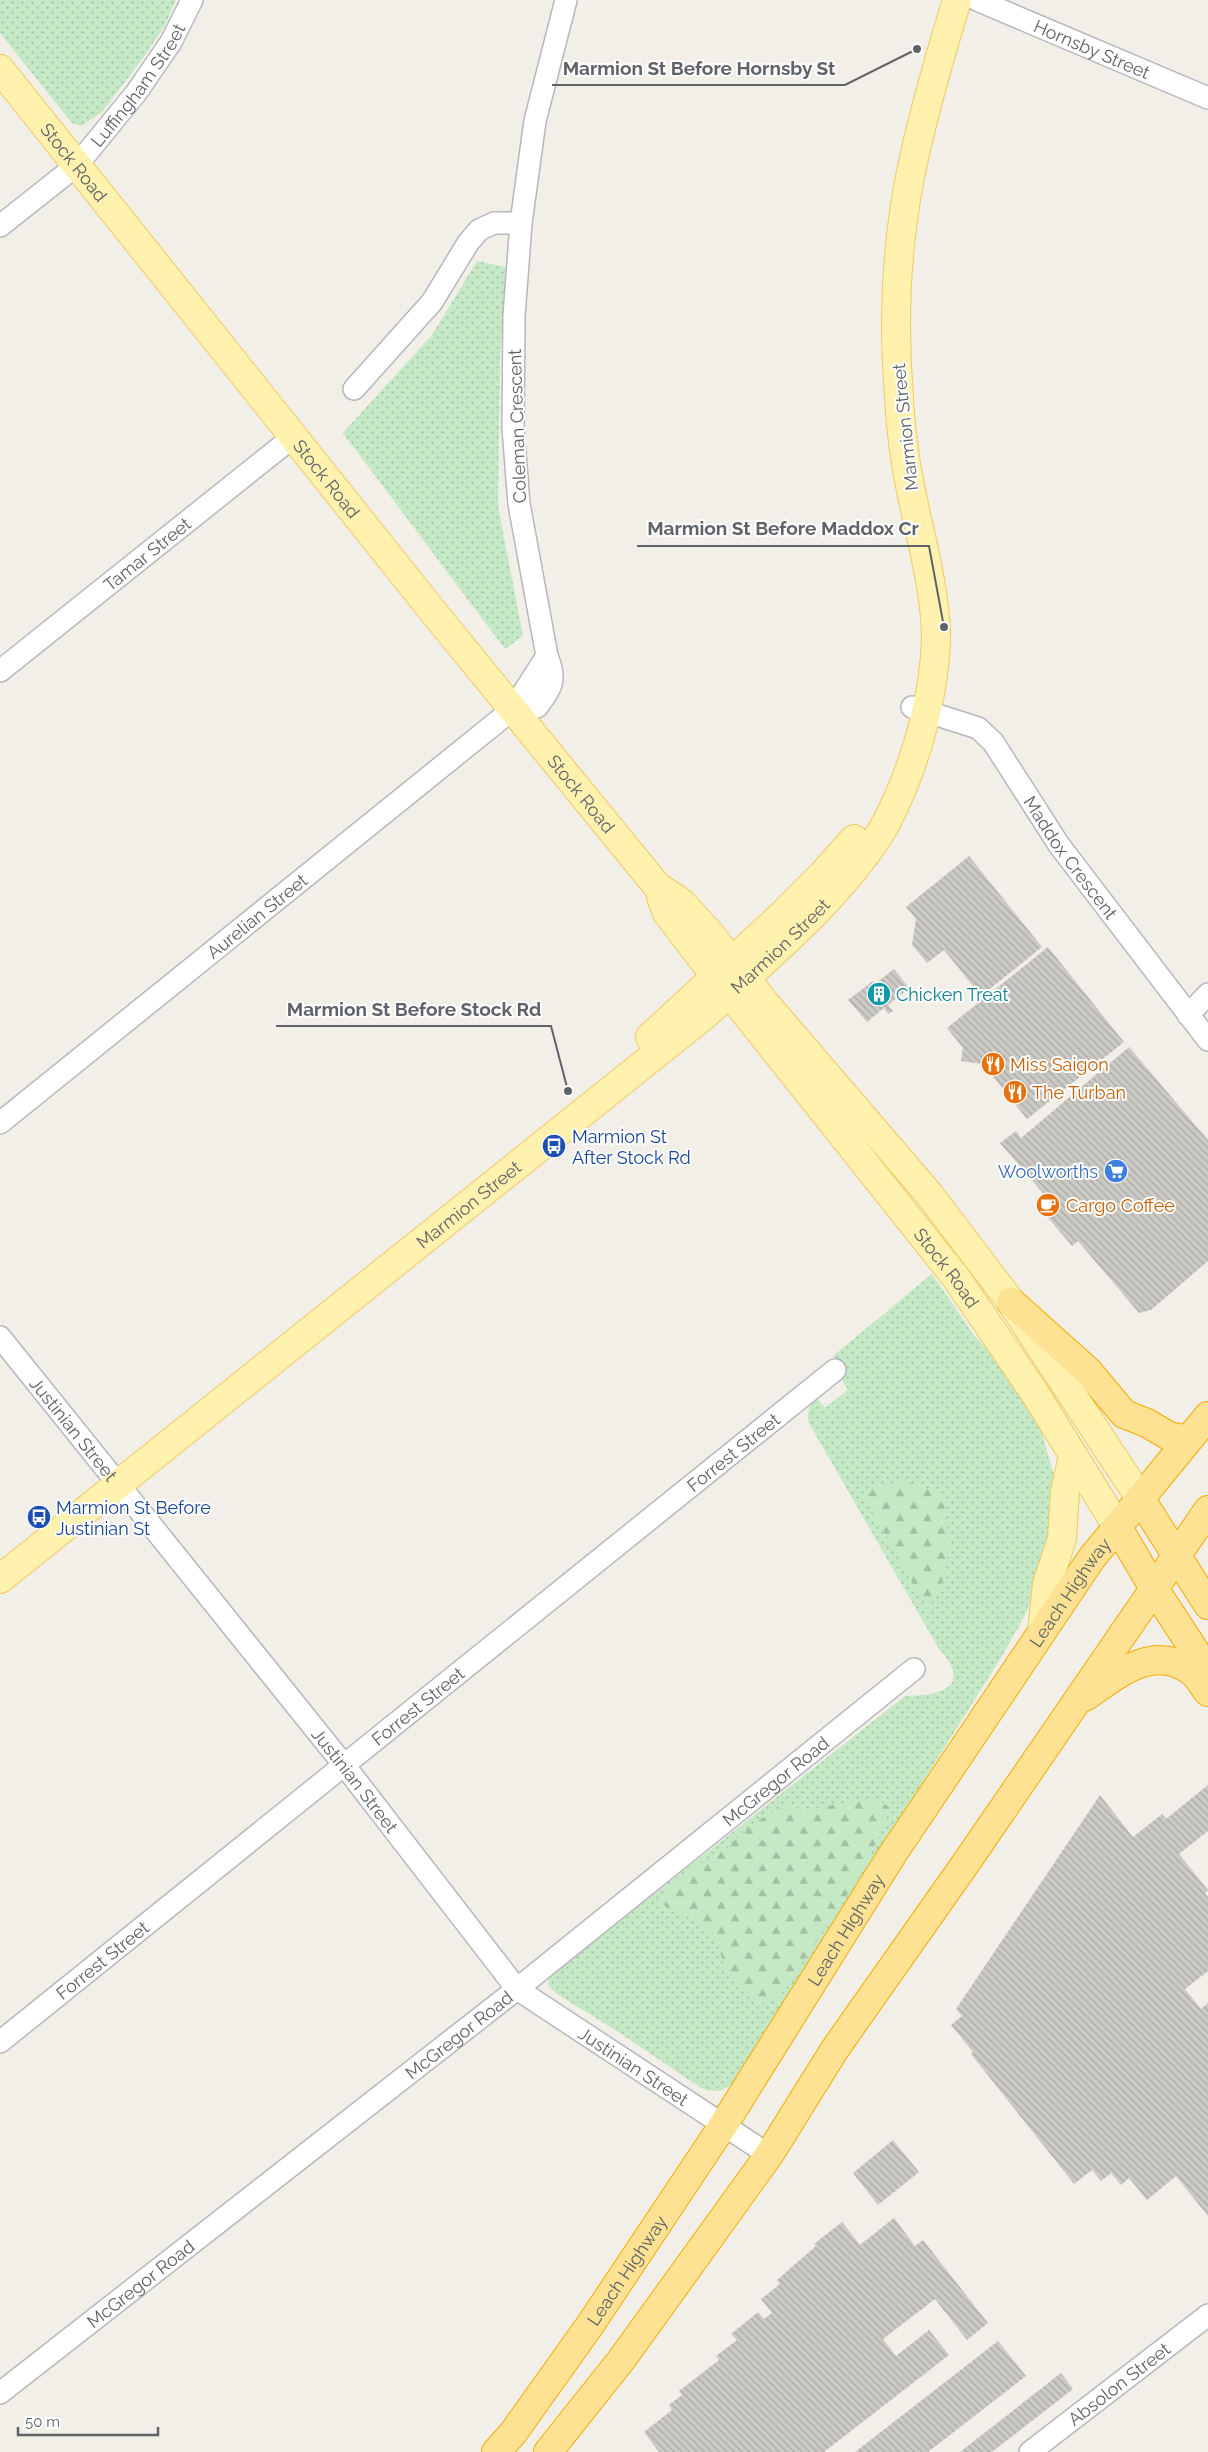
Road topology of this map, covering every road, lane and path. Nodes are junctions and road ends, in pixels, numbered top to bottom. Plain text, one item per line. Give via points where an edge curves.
1 (192, 0) edge
2 (566, 0) edge
3 (942, 0) edge
4 (957, 0) edge
5 (977, 0) edge
6 (0, 69) edge
7 (1208, 98) edge
8 (76, 165) junction
9 (520, 223) junction
10 (0, 226) edge
11 (354, 389) dead end
12 (293, 437) junction
13 (0, 671) edge
14 (513, 709) junction
15 (920, 709) junction
16 (730, 977) junction
17 (1208, 994) edge
18 (1188, 1015) junction
19 (1208, 1040) edge
20 (0, 1123) edge
21 (1011, 1302) junction
22 (0, 1337) edge
23 (835, 1370) dead end
24 (1208, 1416) edge
25 (1187, 1440) junction
26 (1073, 1457) junction
27 (114, 1478) junction
28 (1140, 1498) junction
29 (1208, 1510) edge
30 (1117, 1526) junction
31 (1176, 1554) junction
32 (0, 1560) edge
33 (0, 1578) edge
34 (1153, 1587) junction
35 (1208, 1605) edge
36 (1042, 1631) junction
37 (914, 1669) dead end
38 (1208, 1671) edge
39 (1208, 1692) edge
40 (1075, 1704) junction
41 (344, 1765) junction
42 (517, 1989) junction
43 (0, 2042) edge
44 (724, 2124) junction
45 (769, 2155) junction
46 (1208, 2315) edge
47 (0, 2394) edge
48 (496, 2452) edge
49 (548, 2452) edge
50 (1030, 2452) edge

1 - 8 street, Luffingham Street via 171,42 136,93
2 - 9 street, Coleman Crescent via 535,121
3 - 15 main road, Marmion Street via 914,93 896,176 884,260 881,321 883,393 892,465 920,631
4 - 15 main road, Marmion Street via 928,95 909,179 899,260 896,322 899,398 906,463 932,589 936,634
5 - 7 street, Hornsby Street
6 - 8 main road, Stock Road
8 - 10 street, Luffingham Street
8 - 12 main road, Stock Road
9 - 11 street via 494,223 479,230 432,302
9 - 14 street, Coleman Crescent via 514,316 513,428 519,504 547,656
12 - 13 street, Tamar Street
12 - 14 main road, Stock Road
14 - 16 main road, Stock Road via 657,886 682,903
14 - 20 street, Aurelian Street
15 - 16 main road, Marmion Street via 863,827
15 - 18 street, Maddox Crescent via 978,728 993,742 1059,845
16 - 21 main road, Stock Road via 924,1187
16 - 26 main road, Stock Road via 957,1279 1036,1395
16 - 27 main road, Marmion Street via 653,1034
17 - 18 street
18 - 19 street, Maddox Crescent
21 - 25 highway via 1088,1371 1124,1414 1169,1436
21 - 28 main road, Stock Road
22 - 27 street, Justinian Street
23 - 41 street, Forrest Street
24 - 25 highway, Leach Highway
25 - 28 highway, Leach Highway
26 - 30 main road, Stock Road
26 - 36 main road via 1065,1491 1062,1538 1047,1584
27 - 32 main road, Marmion Street
27 - 33 main road, Marmion Street
27 - 41 street, Justinian Street
28 - 30 highway, Leach Highway
28 - 31 highway, Stock Road
29 - 31 highway
30 - 34 highway, Stock Road
30 - 36 highway, Leach Highway
31 - 34 highway
31 - 35 highway, Stock Road
34 - 38 highway, Stock Road
34 - 40 highway
36 - 44 highway, Leach Highway via 892,1855
37 - 42 street, McGregor Road
39 - 40 highway via 1192,1671 1172,1662 1145,1660
40 - 45 highway via 835,2049
41 - 42 street, Justinian Street
41 - 43 street, Forrest Street
42 - 44 street, Justinian Street
42 - 47 street, McGregor Road
44 - 45 street, Justinian Street
44 - 48 highway, Leach Highway via 590,2325 514,2433
45 - 49 highway via 622,2359
46 - 50 street, Absolon Street

